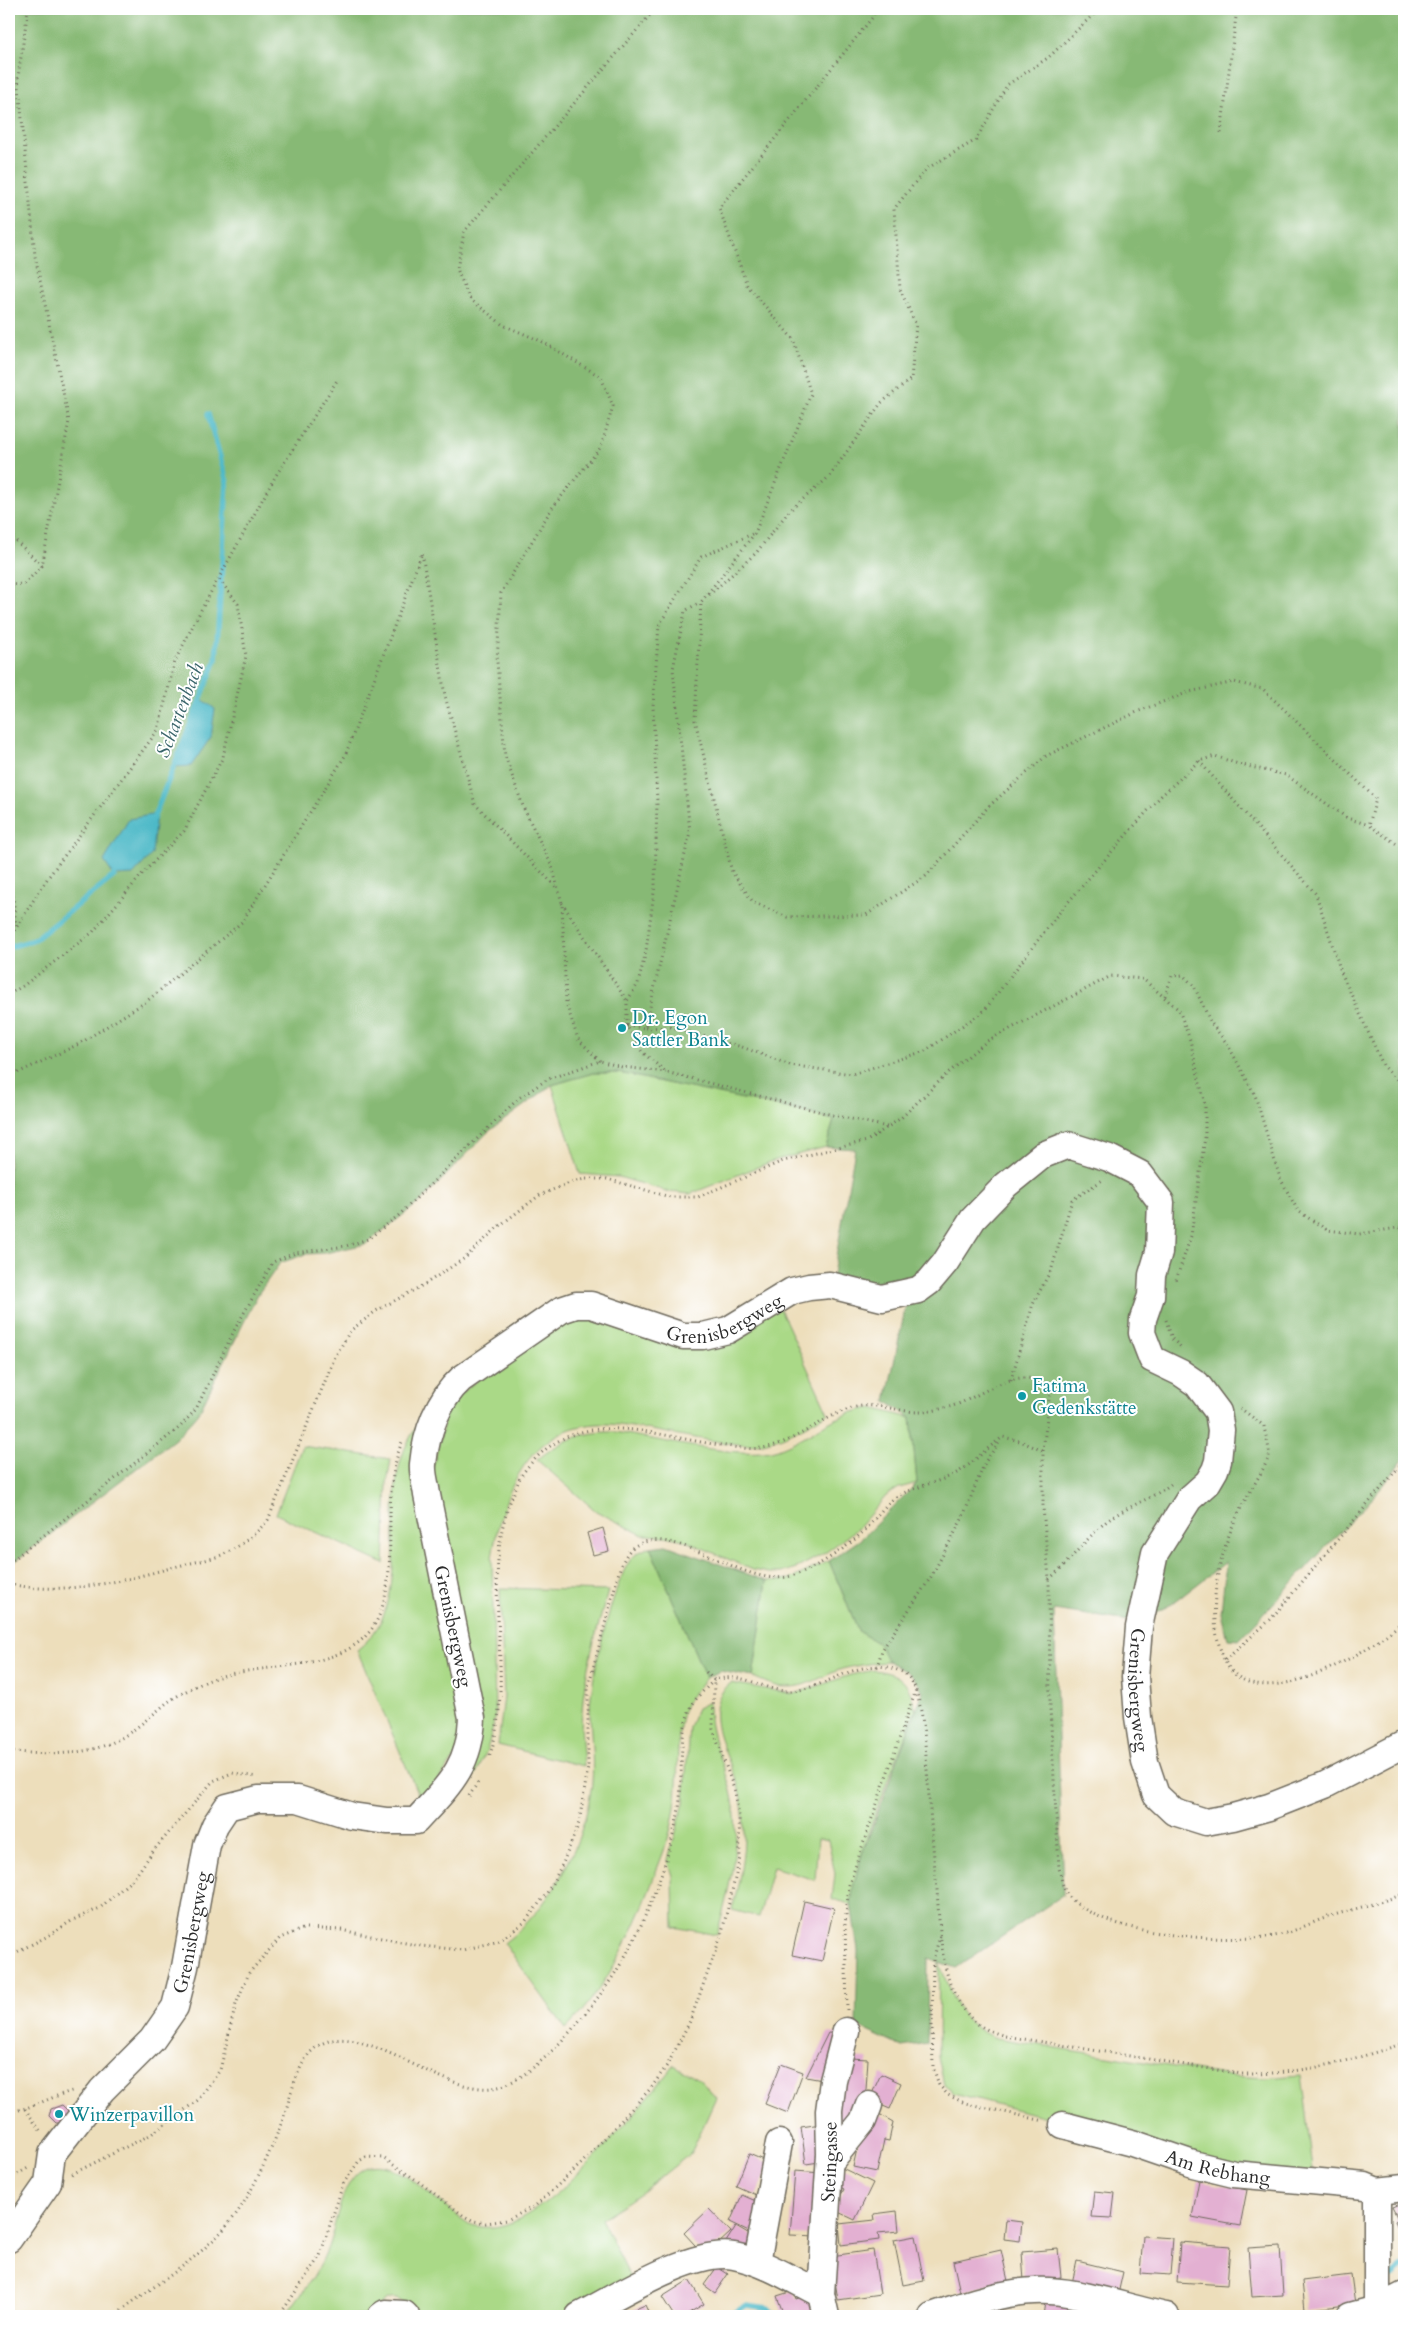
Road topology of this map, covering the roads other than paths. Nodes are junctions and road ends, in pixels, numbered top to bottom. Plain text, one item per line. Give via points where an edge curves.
1 (1404, 1744) edge
2 (846, 2031) road end
3 (869, 2106) dead end
4 (1063, 2125) road end
5 (779, 2142) dead end
6 (830, 2162) junction
7 (1404, 2188) edge
8 (1377, 2191) junction
9 (9, 2239) edge
10 (756, 2262) junction
11 (1404, 2295) edge
12 (823, 2305) edge
13 (1377, 2309) junction
14 (381, 2316) edge
15 (406, 2316) edge
16 (579, 2316) edge
17 (932, 2316) edge
18 (1166, 2316) edge
19 (1350, 2316) edge

1 - 9 street, Grenisbergweg via 1325,1785 1233,1817 1206,1822 1184,1816 1174,1812 1156,1795 1145,1762 1138,1724 1134,1677 1140,1627 1155,1554 1189,1499 1208,1482 1218,1461 1221,1419 1197,1384 1181,1372 1152,1359 1142,1333 1159,1252 1161,1202 1140,1174 1109,1158 1068,1145 1043,1155 1006,1185 973,1219 944,1263 918,1290 882,1298 830,1284 809,1287 792,1291 728,1330 703,1336 682,1336 591,1305 561,1310 449,1390 426,1444 423,1466 472,1718 471,1740 464,1761 450,1784 416,1821 352,1816 298,1799 270,1798 228,1807 215,1825 207,1845 185,1966 174,2007 152,2040 102,2090 52,2154 48,2183
2 - 6 street, Steingasse via 833,2081
3 - 6 street via 863,2121
4 - 8 street, Am Rebhang via 1132,2142 1193,2164 1234,2174 1366,2186
5 - 10 street
6 - 12 street, Steingasse
7 - 8 street, Am Rebhang
8 - 13 street
10 - 12 street
10 - 16 street via 731,2256 710,2257 679,2265
11 - 13 street
13 - 19 street
14 - 15 street via 385,2313
17 - 18 street via 958,2306 1021,2292 1049,2291

